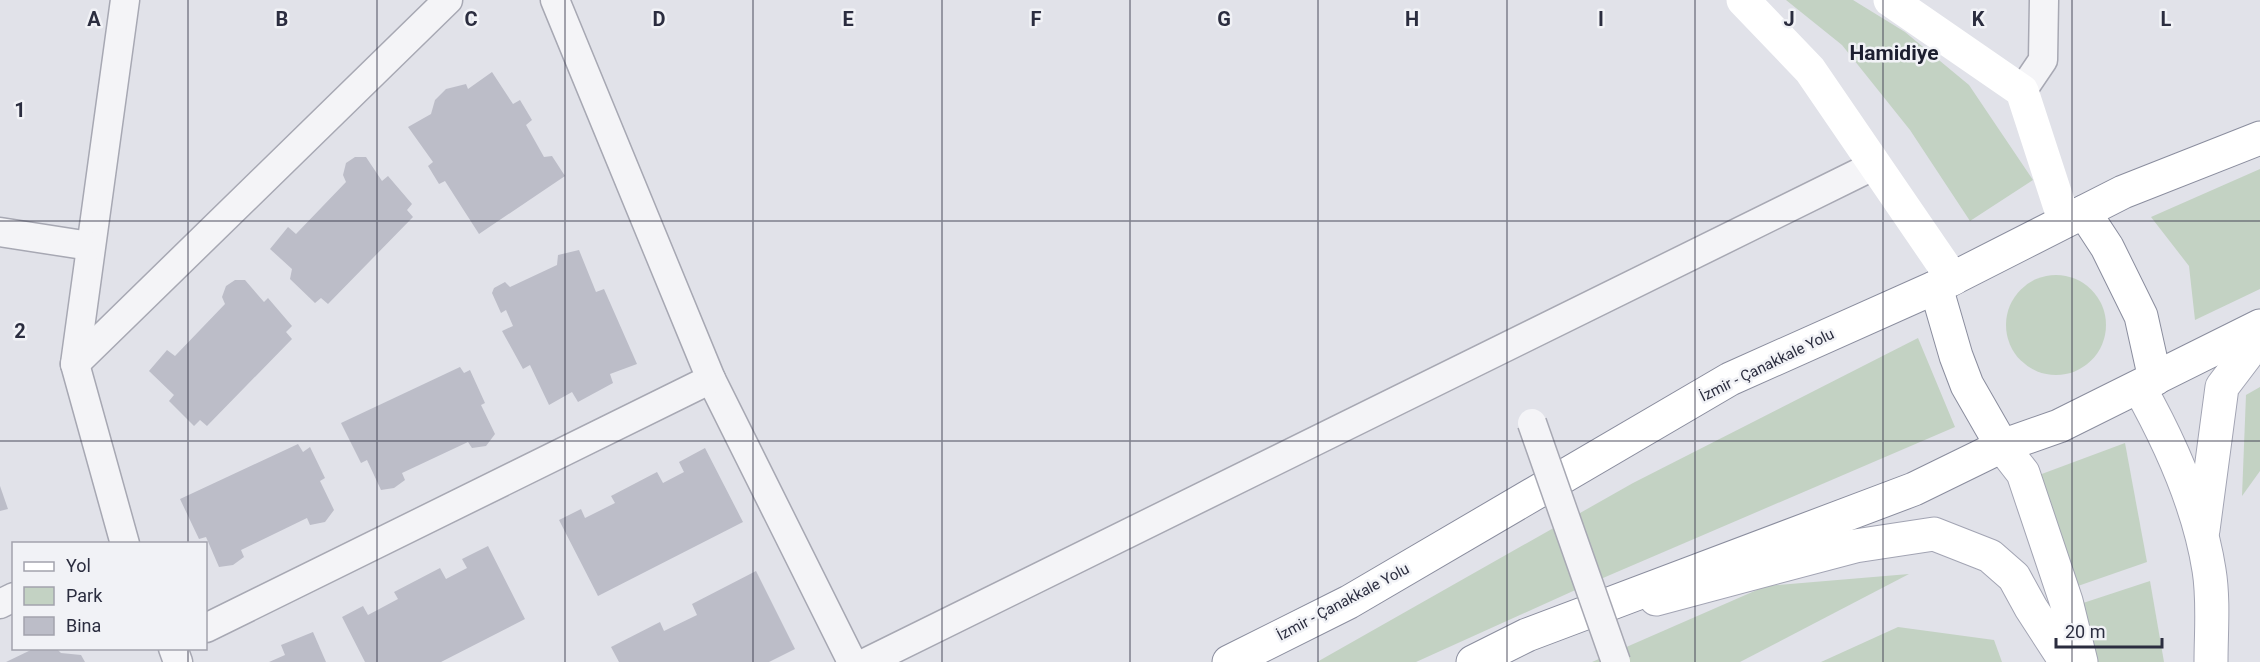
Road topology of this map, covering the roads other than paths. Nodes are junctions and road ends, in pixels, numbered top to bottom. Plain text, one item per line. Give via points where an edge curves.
1 (124, 0) edge
2 (448, 0) edge
3 (555, 0) edge
4 (1743, 0) edge
5 (1890, 0) edge
6 (2044, 0) edge
7 (2022, 91) junction
8 (2260, 138) edge
9 (1875, 165) junction
10 (2074, 216) junction
11 (0, 232) edge
12 (90, 246) junction
13 (1945, 283) junction
14 (2260, 327) edge
15 (2260, 343) edge
16 (75, 364) junction
17 (711, 379) junction
18 (2147, 383) junction
19 (1532, 423) dead end
20 (2002, 446) junction
21 (2202, 537) junction
22 (125, 542) edge
23 (207, 628) edge
24 (1527, 634) junction
25 (852, 662) edge
26 (867, 662) edge
27 (1229, 662) edge
28 (1473, 662) edge
29 (1616, 662) edge
30 (2066, 662) edge
31 (2081, 662) edge
32 (2211, 662) edge

1 - 12 street
2 - 16 street
3 - 17 street
4 - 9 main road via 1810,70
5 - 7 main road
6 - 7 street via 2043,60
7 - 10 main road
8 - 10 main road, İzmir - Çanakkale Yolu via 2123,192
9 - 13 main road
9 - 26 street
10 - 13 main road, İzmir - Çanakkale Yolu
10 - 18 main road via 2107,247 2141,316
11 - 12 street
12 - 16 street
13 - 20 main road via 1956,356 1967,385
13 - 27 main road, İzmir - Çanakkale Yolu via 1731,379 1349,602
14 - 18 main road
15 - 21 main road via 2222,387
16 - 22 street
17 - 23 street
17 - 25 street
18 - 20 main road via 2059,426
18 - 21 main road
19 - 29 street, bridge
20 - 24 main road via 1914,489
20 - 31 main road via 2023,473 2066,601
21 - 32 main road via 2211,597
24 - 28 main road
24 - 30 main road via 1855,546 1934,534 1990,556 2014,577

